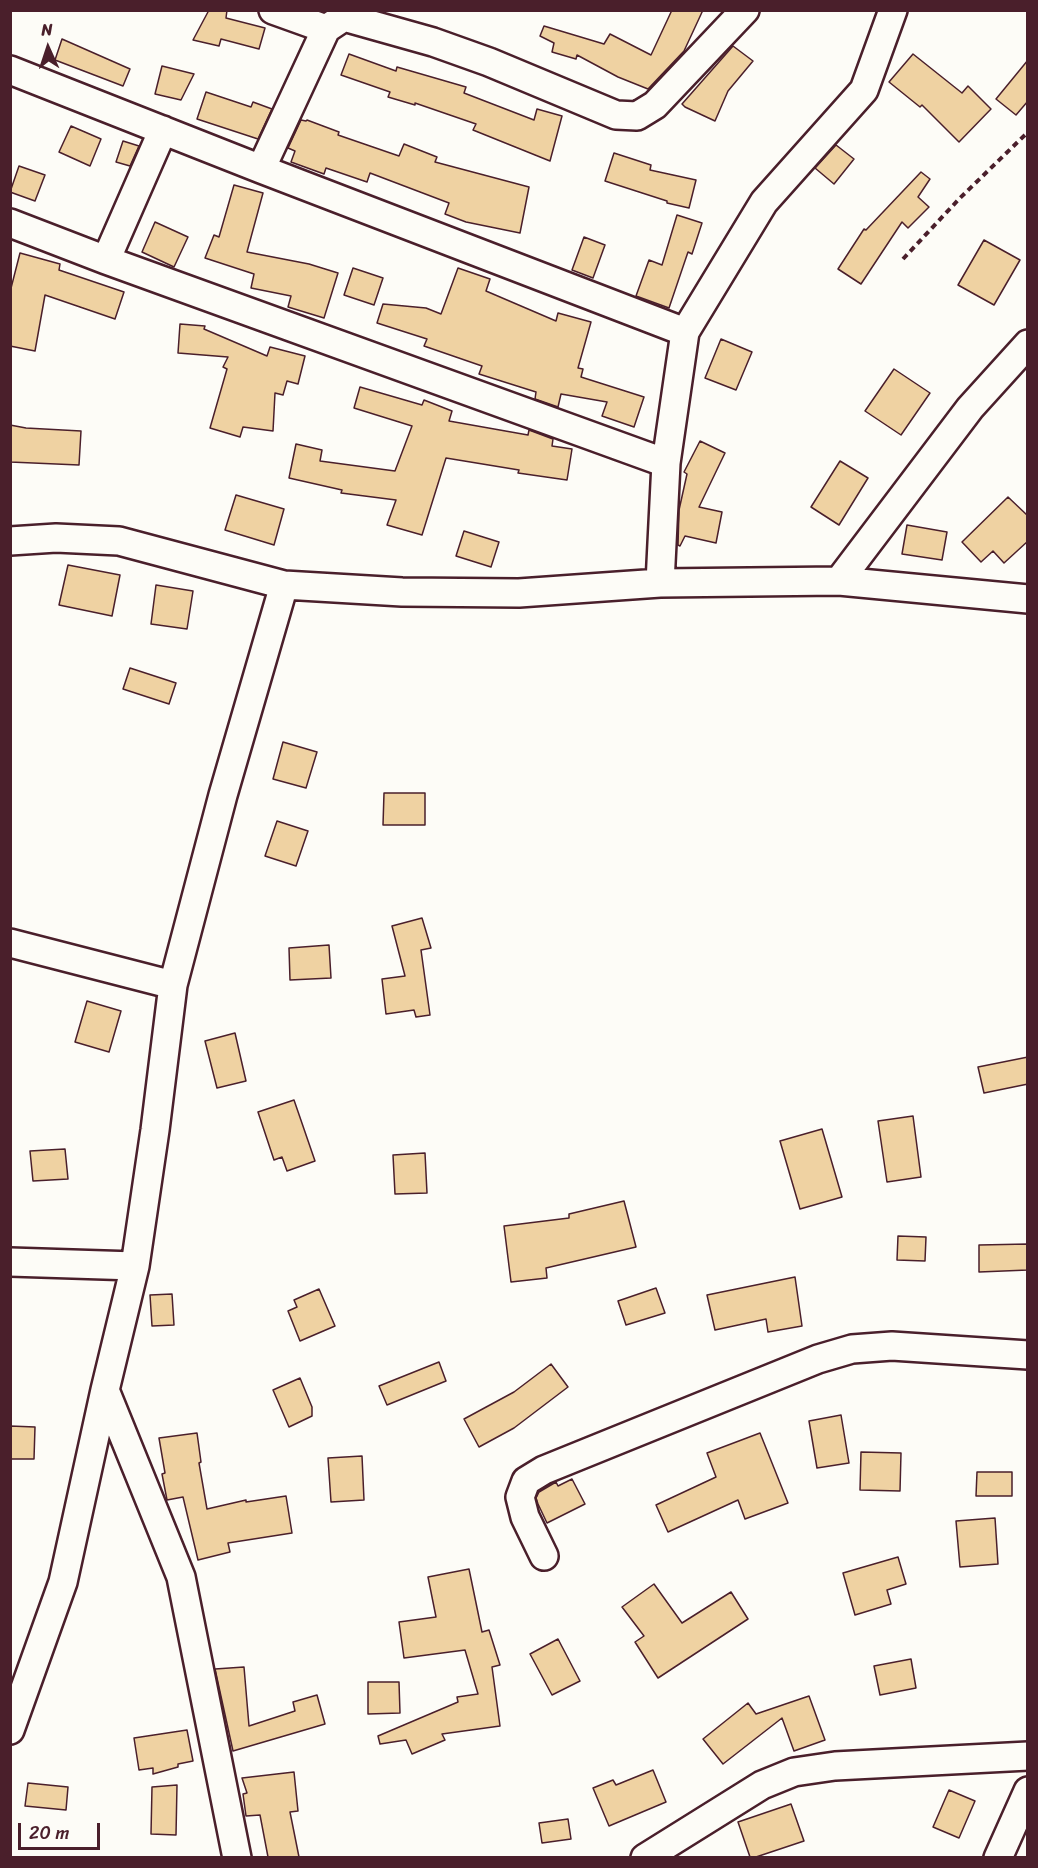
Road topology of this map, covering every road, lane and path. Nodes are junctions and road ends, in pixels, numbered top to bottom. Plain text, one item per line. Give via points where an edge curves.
1 (273, 10) edge
2 (745, 10) edge
3 (893, 10) edge
4 (338, 19) edge
5 (10, 70) edge
6 (163, 130) junction
7 (1028, 132) edge
8 (261, 169) junction
9 (10, 222) edge
10 (903, 259) dead end
11 (106, 260) junction
12 (686, 332) junction
13 (1028, 344) edge
14 (666, 463) junction
15 (10, 541) edge
16 (839, 581) junction
17 (660, 583) junction
18 (284, 585) junction
19 (1028, 599) edge
20 (10, 943) edge
21 (173, 985) junction
22 (10, 1262) edge
23 (135, 1266) junction
24 (1028, 1355) edge
25 (105, 1390) junction
26 (544, 1556) dead end
27 (10, 1730) edge
28 (1028, 1756) edge
29 (1028, 1791) edge
30 (1007, 1853) edge
31 (237, 1857) edge
32 (645, 1857) edge

1 - 4 street
2 - 4 street via 655,105 637,116 616,115 433,42
3 - 12 street via 864,90 764,202
4 - 8 street
5 - 6 street
6 - 8 street
6 - 11 street
7 - 10 path
8 - 12 street
9 - 11 street
11 - 14 street
12 - 14 street
13 - 16 street via 970,408
14 - 17 street
15 - 18 street via 56,538 119,542
16 - 17 street
16 - 19 street
17 - 18 street via 519,593
18 - 21 street
20 - 21 street
21 - 23 street
22 - 23 street
23 - 25 street
24 - 26 street via 892,1346 852,1348 544,1470 526,1481 520,1497
25 - 27 street via 63,1582
25 - 31 street via 181,1577
28 - 32 street via 835,1766 794,1772 762,1785
29 - 30 street

